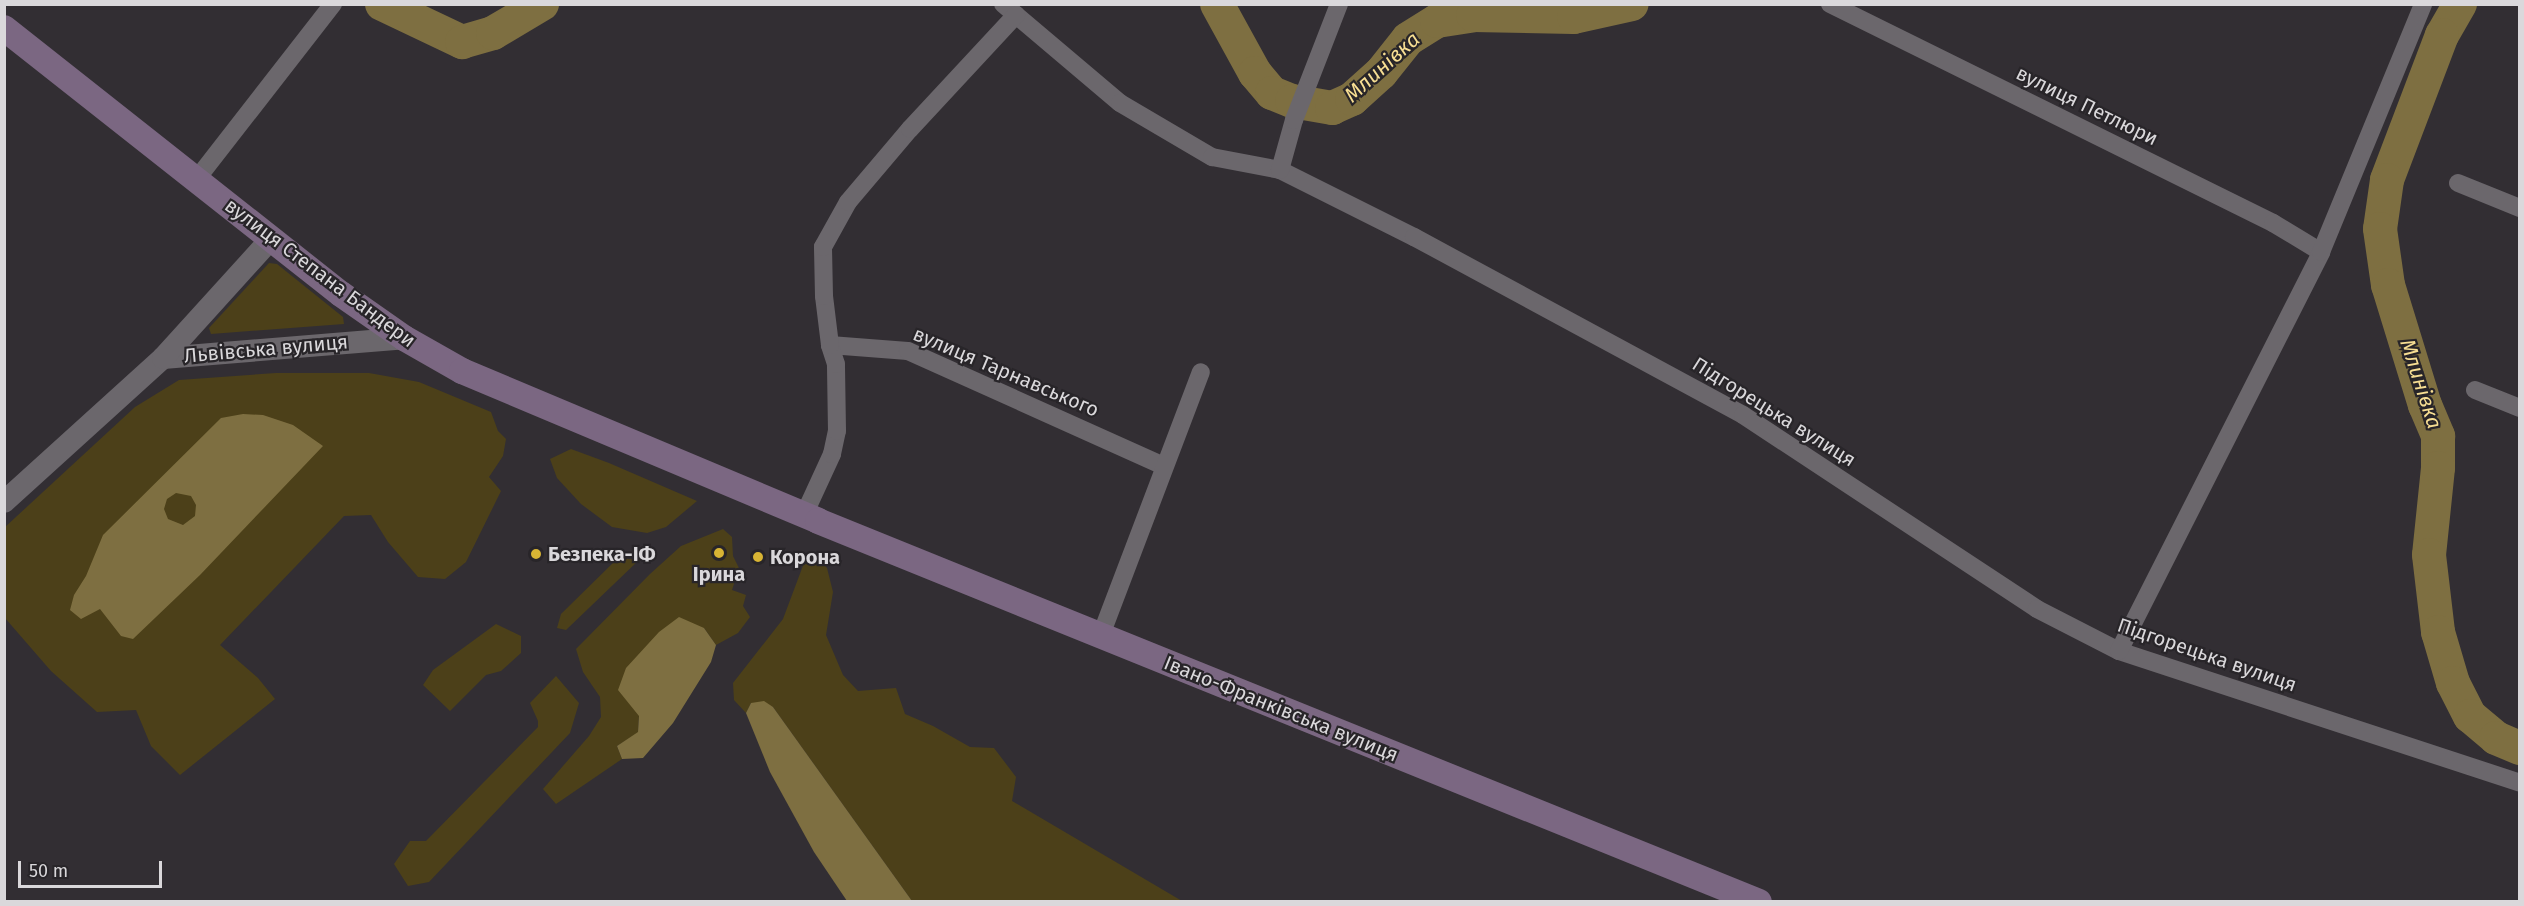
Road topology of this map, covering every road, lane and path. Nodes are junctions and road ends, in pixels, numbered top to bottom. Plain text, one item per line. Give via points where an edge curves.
1 (333, 4) edge
2 (1339, 4) edge
3 (1830, 4) edge
4 (2423, 4) edge
5 (1010, 10) edge
6 (4, 28) edge
7 (1280, 170) junction
8 (196, 180) junction
9 (2458, 183) dead end
10 (2520, 208) edge
11 (272, 238) junction
12 (2321, 252) junction
13 (404, 338) junction
14 (830, 345) junction
15 (163, 358) junction
16 (1201, 372) dead end
17 (2475, 390) dead end
18 (2520, 408) edge
19 (1164, 466) junction
20 (4, 502) edge
21 (804, 515) junction
22 (1101, 634) junction
23 (2119, 651) junction
24 (2520, 783) edge
25 (1759, 902) edge

1 - 8 street
2 - 7 street via 1294,120
3 - 12 street, вулиця Петлюри via 2274,223
4 - 12 street
5 - 7 street, Підгорецька вулиця via 1120,103 1212,158
5 - 14 street via 848,202 823,247
6 - 8 main road, вулиця Степана Бандери
7 - 23 street, Підгорецька вулиця via 1414,237 1743,415 2037,609
8 - 11 main road, вулиця Степана Бандери
9 - 10 street
11 - 13 main road, вулиця Степана Бандери
11 - 15 street, Львівська вулиця
12 - 23 street
13 - 15 street, Львівська вулиця
13 - 21 main road, вулиця Степана Бандери via 462,371
14 - 19 street, вулиця Тарнавського via 908,351
14 - 21 street via 836,364 837,431 832,454
15 - 20 street, Львівська вулиця
16 - 19 street
17 - 18 street
19 - 22 street
21 - 22 main road, Івано-Франківська вулиця
22 - 25 main road, Івано-Франківська вулиця
23 - 24 street, Підгорецька вулиця

